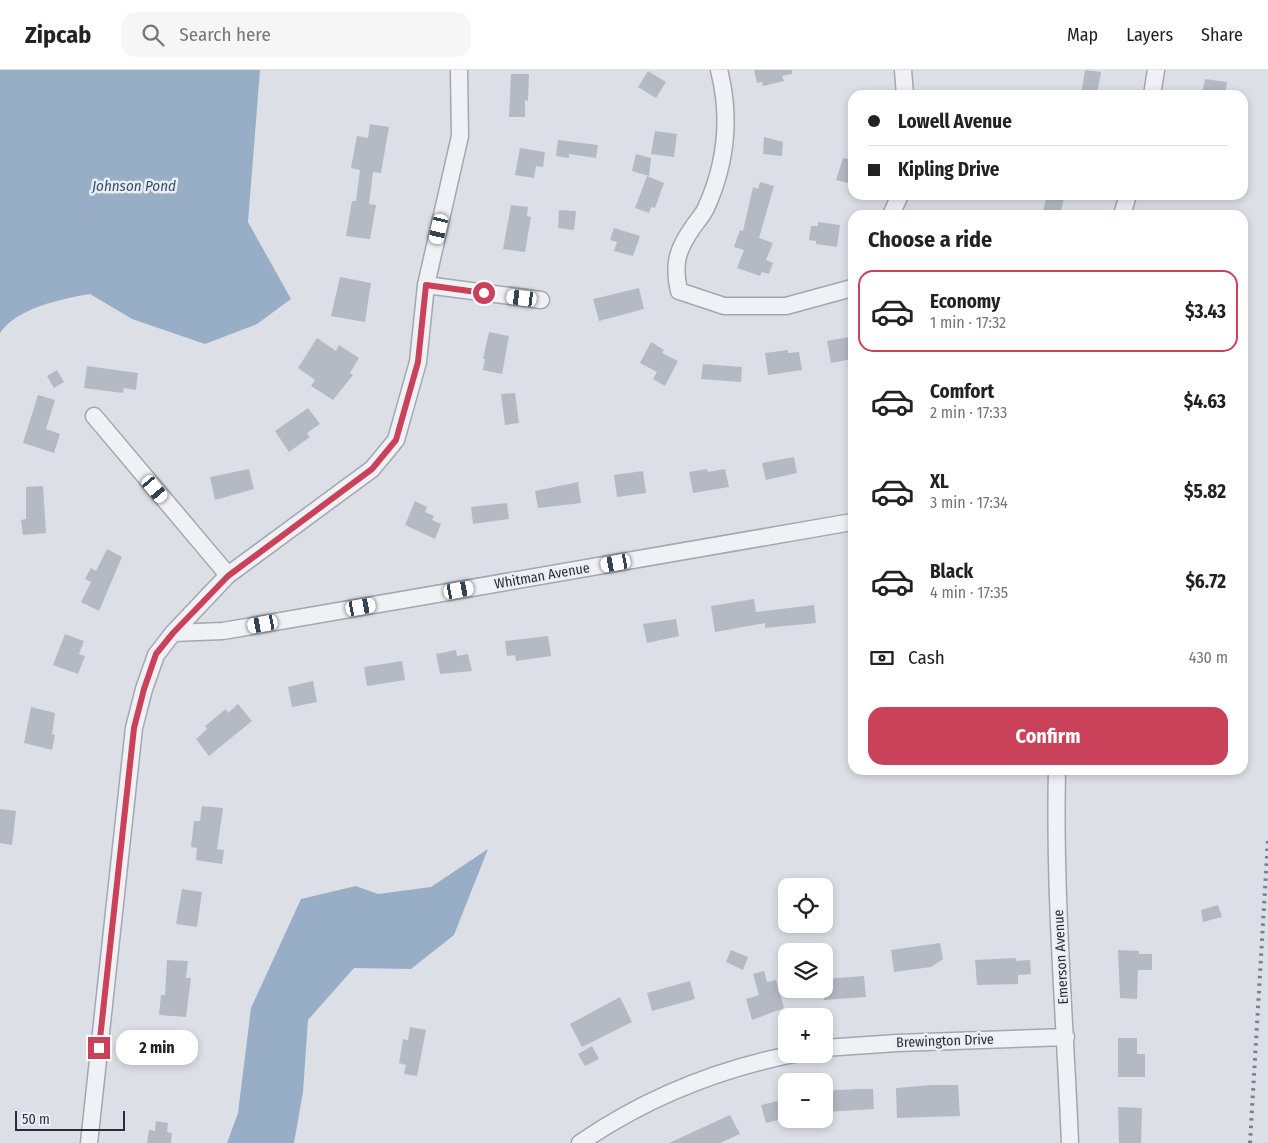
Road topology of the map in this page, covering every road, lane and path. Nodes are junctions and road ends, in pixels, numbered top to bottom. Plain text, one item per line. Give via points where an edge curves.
1 (459, 70) edge
2 (719, 70) edge
3 (903, 70) edge
4 (1156, 70) edge
5 (905, 90) edge
6 (1153, 90) edge
7 (426, 285) junction
8 (848, 289) edge
9 (541, 300) dead end
10 (94, 416) dead end
11 (848, 523) edge
12 (228, 576) junction
13 (173, 633) junction
14 (1057, 775) edge
15 (1066, 1037) junction
16 (833, 1047) edge
17 (778, 1057) edge
18 (89, 1143) edge
19 (580, 1143) edge
20 (1070, 1143) edge

1 - 7 street via 460,136
2 - 8 street via 727,111 725,142 705,210 680,249 675,270 679,291 724,306 786,306
3 - 5 street
4 - 6 street
7 - 9 street
7 - 12 street via 418,362 396,440 372,469
10 - 12 street
11 - 13 street, Whitman Avenue via 223,631
12 - 13 street
13 - 18 street via 156,654 134,728
14 - 15 street, Emerson Avenue via 1059,957
15 - 16 street, Brewington Drive
15 - 20 street, Emerson Avenue
17 - 19 street via 696,1081 602,1128

